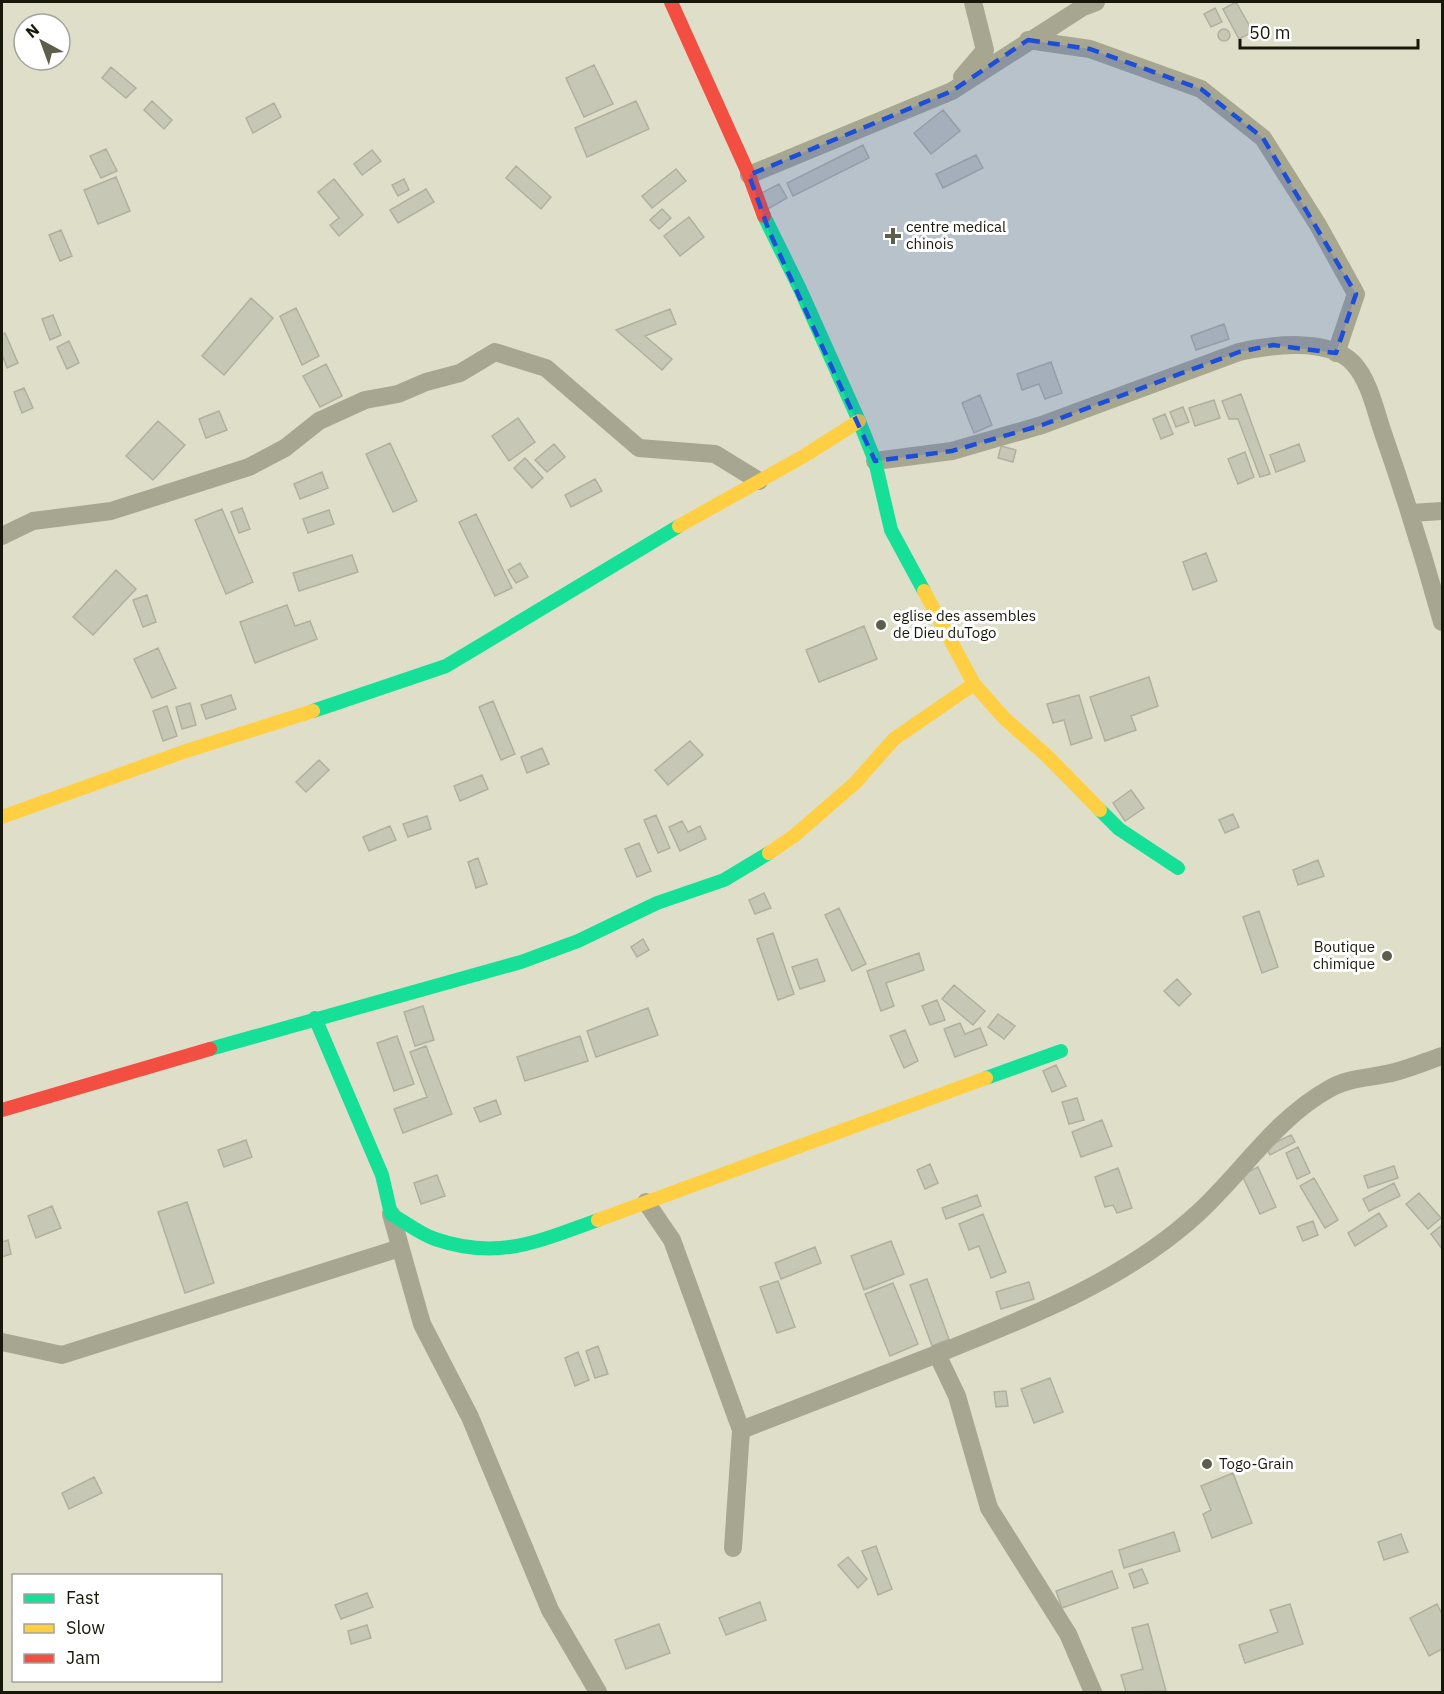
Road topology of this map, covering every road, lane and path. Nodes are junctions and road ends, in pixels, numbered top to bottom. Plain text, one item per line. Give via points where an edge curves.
1 (671, 2) edge
2 (973, 2) edge
3 (1096, 2) edge
4 (1029, 40) junction
5 (952, 90) junction
6 (749, 175) junction
7 (1336, 353) junction
8 (859, 422) junction
9 (875, 461) junction
10 (759, 482) junction
11 (1443, 511) edge
12 (1411, 513) junction
13 (2, 536) edge
14 (1443, 621) edge
15 (974, 684) junction
16 (2, 817) edge
17 (1178, 868) dead end
18 (315, 1018) junction
19 (1061, 1051) dead end
20 (1443, 1056) edge
21 (2, 1110) edge
22 (646, 1202) junction
23 (391, 1214) junction
24 (400, 1248) junction
25 (2, 1342) edge
26 (937, 1354) junction
27 (741, 1430) junction
28 (733, 1548) dead end
29 (598, 1692) edge
30 (1093, 1692) edge

1 - 6 street
2 - 5 street via 985,50
3 - 4 street
4 - 5 street
4 - 7 street via 1090,49 1200,89 1263,138 1356,294
5 - 6 street
6 - 8 street via 769,231 800,289
7 - 9 street via 1273,345 1239,352 1042,425 952,451
7 - 12 street via 1353,363 1367,387
8 - 9 street
8 - 10 street
9 - 15 street via 891,530
10 - 13 street via 715,454 639,448 546,368 495,352 460,373 398,394 365,400 319,422 285,448 249,467 111,511 33,521
10 - 16 street via 446,666 183,752
11 - 12 street
12 - 14 street
15 - 17 street via 1119,829
15 - 18 street via 894,739 855,783 794,836 724,880 657,903 578,941 521,962
18 - 21 street
18 - 23 street via 382,1175
19 - 22 street
20 - 26 street via 1330,1088 1300,1108 1197,1213 1162,1242 1112,1275 1026,1319
22 - 23 street via 523,1247 480,1250 433,1239
22 - 27 street via 672,1240
23 - 24 street
24 - 25 street via 62,1355
24 - 29 street via 422,1324 470,1417 550,1610
26 - 27 street
26 - 30 street via 957,1396 989,1508 1068,1634
27 - 28 street

